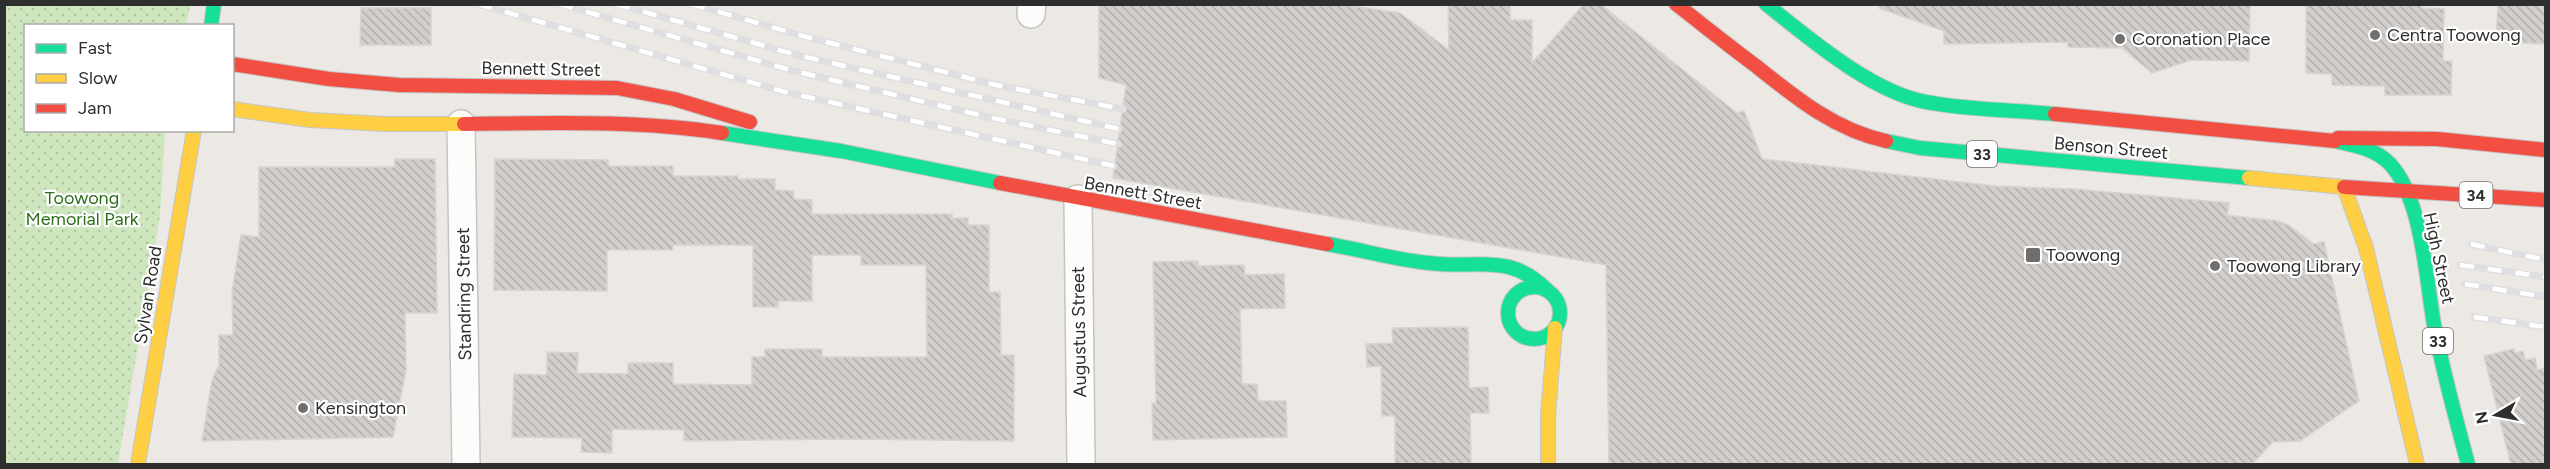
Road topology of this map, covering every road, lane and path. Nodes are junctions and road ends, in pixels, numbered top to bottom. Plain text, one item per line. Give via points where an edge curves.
1 (214, 4) edge
2 (1676, 4) edge
3 (1766, 4) edge
4 (211, 24) edge
5 (234, 64) edge
6 (234, 109) edge
7 (461, 119) junction
8 (194, 132) edge
9 (2327, 138) junction
10 (2437, 139) junction
11 (2546, 150) edge
12 (841, 151) junction
13 (2400, 160) junction
14 (2344, 187) junction
15 (2406, 190) junction
16 (2375, 194) junction
17 (1078, 199) junction
18 (2546, 200) edge
19 (2371, 218) dead end
20 (2366, 248) junction
21 (1439, 264) junction
22 (1467, 278) dead end
23 (1547, 290) junction
24 (1497, 297) dead end
25 (1508, 315) junction
26 (1555, 328) junction
27 (1518, 333) junction
28 (1529, 356) dead end
29 (1538, 377) dead end
30 (1548, 416) junction
31 (138, 465) edge
32 (466, 465) edge
33 (1081, 465) edge
34 (1548, 465) edge
35 (2417, 465) edge
36 (2468, 465) edge

1 - 4 main road
2 - 14 main road, Benson Street / 33 via 1796,98 1829,120 1869,137 1920,148
3 - 9 main road, Benson Street / 33 via 1869,80 1925,102
5 - 12 main road, Bennett Street via 366,83 460,91 603,87 631,91 702,106
6 - 7 main road, Bennett Street via 345,123
7 - 12 main road, Bennett Street via 662,125
7 - 32 street, Standring Street
8 - 31 main road, Sylvan Road
9 - 10 main road, Benson Street
9 - 13 main road, High Street / 33
10 - 11 main road, Benson Street
10 - 13 main road
12 - 17 main road, Bennett Street
13 - 15 main road, High Street / 33
13 - 16 main road
14 - 16 main road, Benson Street / 34
14 - 20 main road
15 - 16 main road, Benson Street / 34
15 - 18 main road, Benson Street / 34
15 - 36 main road, High Street / 33
17 - 21 main road, Bennett Street
17 - 33 street, Augustus Street
19 - 20 main road
20 - 35 main road
21 - 22 main road, Bennett Street
21 - 23 main road, Bennett Street via 1509,267 1533,276
23 - 25 main road via 1521,290 1512,300
23 - 26 main road via 1559,307
24 - 25 main road
25 - 27 main road
26 - 27 main road via 1540,338
26 - 30 main road
27 - 28 main road
29 - 30 main road
30 - 34 main road

